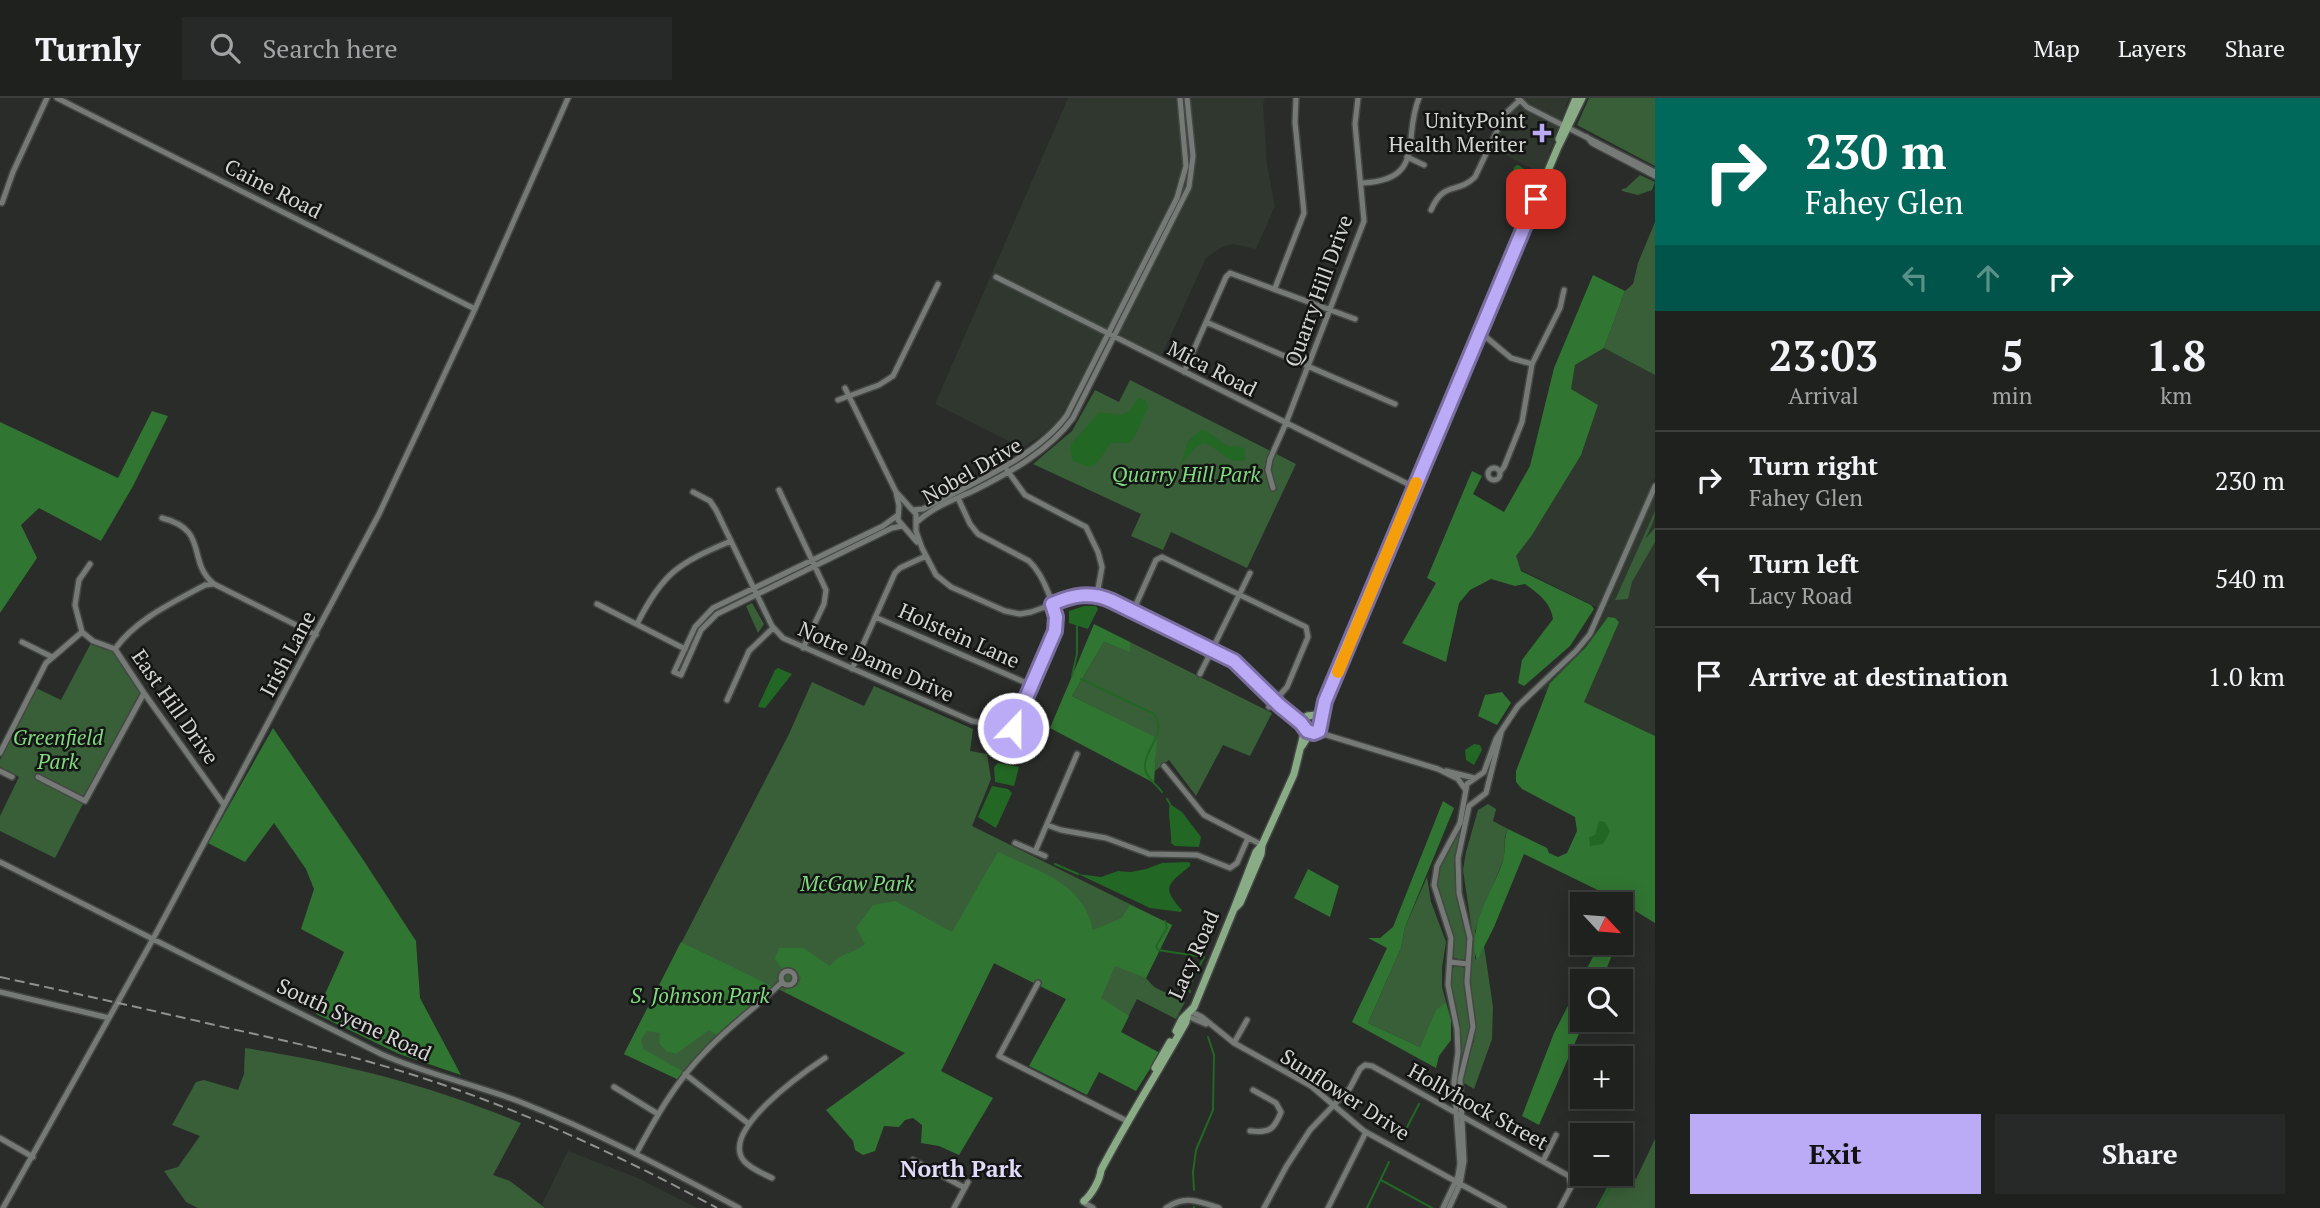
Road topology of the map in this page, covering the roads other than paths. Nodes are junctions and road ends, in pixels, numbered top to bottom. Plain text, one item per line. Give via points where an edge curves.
1 (47, 98) edge
2 (57, 98) edge
3 (568, 98) edge
4 (1180, 98) edge
5 (1187, 98) edge
6 (1296, 98) edge
7 (1357, 98) edge
8 (1419, 98) edge
9 (1576, 98) edge
10 (1583, 98) edge
11 (1518, 99) edge
12 (1566, 127) junction
13 (1406, 157) junction
14 (1423, 165) dead end
15 (1655, 174) edge
16 (1362, 183) junction
17 (2, 202) dead end
18 (1431, 210) dead end
19 (996, 278) dead end
20 (938, 284) dead end
21 (1136, 286) junction
22 (1275, 288) junction
23 (1564, 290) dead end
24 (475, 309) junction
25 (1331, 309) junction
26 (1355, 318) dead end
27 (1206, 322) junction
28 (1480, 332) junction
29 (1111, 336) junction
30 (1532, 364) junction
31 (1308, 366) junction
32 (1184, 372) junction
33 (845, 388) dead end
34 (849, 396) junction
35 (838, 400) dead end
36 (1395, 404) dead end
37 (1286, 423) junction
38 (1007, 470) junction
39 (1500, 472) dead end
40 (1655, 486) edge
41 (1273, 488) dead end
42 (1414, 488) junction
43 (779, 489) dead end
44 (693, 492) dead end
45 (896, 492) junction
46 (958, 498) junction
47 (912, 510) junction
48 (899, 515) junction
49 (162, 518) dead end
50 (917, 522) junction
51 (903, 527) junction
52 (731, 541) junction
53 (846, 544) junction
54 (922, 548) junction
55 (849, 550) junction
56 (926, 555) junction
57 (813, 560) junction
58 (90, 564) dead end
59 (816, 566) junction
60 (1250, 573) dead end
61 (214, 584) junction
62 (754, 588) junction
63 (757, 595) junction
64 (1097, 595) junction
65 (1239, 595) junction
66 (597, 604) dead end
67 (1052, 604) junction
68 (715, 611) junction
69 (1133, 611) junction
70 (875, 617) junction
71 (637, 624) junction
72 (773, 628) junction
73 (82, 632) junction
74 (316, 635) junction
75 (22, 642) dead end
76 (803, 648) junction
77 (115, 649) junction
78 (1212, 650) junction
79 (52, 657) junction
80 (852, 669) junction
81 (1200, 674) dead end
82 (1031, 685) junction
83 (144, 693) junction
84 (727, 700) dead end
85 (1274, 701) junction
86 (1324, 704) junction
87 (1269, 707) dead end
88 (1294, 715) junction
89 (1311, 715) junction
90 (1322, 722) junction
91 (1304, 727) junction
92 (1013, 728) junction
93 (1501, 732) junction
94 (1316, 733) junction
95 (1045, 734) dead end
96 (1338, 738) junction
97 (1302, 746) junction
98 (0, 753) edge
99 (1077, 754) dead end
100 (1164, 766) dead end
101 (1438, 769) junction
102 (0, 771) edge
103 (12, 777) dead end
104 (37, 777) dead end
105 (1475, 778) junction
106 (1486, 789) junction
107 (1466, 791) junction
108 (1481, 798) junction
109 (224, 805) junction
110 (1047, 825) junction
111 (1248, 838) junction
112 (1015, 843) dead end
113 (1262, 845) junction
114 (1035, 852) junction
115 (1045, 856) dead end
116 (0, 862) edge
117 (153, 939) junction
118 (1450, 962) junction
119 (1468, 964) junction
120 (782, 982) dead end
121 (1038, 983) dead end
122 (0, 992) edge
123 (1188, 1014) junction
124 (109, 1018) junction
125 (1247, 1020) dead end
126 (1234, 1043) junction
127 (825, 1058) dead end
128 (685, 1073) junction
129 (614, 1087) dead end
130 (1252, 1090) dead end
131 (1334, 1104) junction
132 (658, 1114) junction
133 (1459, 1115) junction
134 (1127, 1121) junction
135 (750, 1124) junction
136 (1250, 1130) dead end
137 (1366, 1132) junction
138 (1556, 1135) dead end
139 (0, 1138) edge
140 (636, 1154) junction
141 (33, 1157) junction
142 (912, 1160) dead end
143 (1543, 1161) junction
144 (1460, 1164) junction
145 (1445, 1175) junction
146 (772, 1178) dead end
147 (1458, 1183) junction
148 (1082, 1204) edge
149 (3, 1208) edge
150 (739, 1208) edge
151 (954, 1208) edge
152 (1093, 1208) edge
153 (1166, 1208) edge
154 (1219, 1208) edge
155 (1265, 1208) edge
156 (1328, 1208) edge
157 (1443, 1208) edge
158 (1449, 1208) edge
159 (1504, 1208) edge
160 (1560, 1208) edge

1 - 17 street
2 - 24 street, Caine Road
3 - 24 street, Irish Lane
4 - 21 street, Nobel Drive via 1183,181
5 - 21 street, Nobel Drive via 1192,154 1189,187
6 - 22 street via 1304,213
7 - 16 street, Quarry Hill Drive via 1355,124
8 - 13 street
9 - 12 main road
10 - 12 main road
11 - 12 street
11 - 18 street via 1475,177 1440,194
12 - 15 street
12 - 28 main road
13 - 14 street
13 - 16 street via 1389,180
16 - 25 street, Quarry Hill Drive via 1364,221
19 - 29 street, Mica Road
20 - 34 street via 893,376
21 - 29 street, Nobel Drive
22 - 25 street
22 - 27 street via 1230,273
23 - 30 street
24 - 74 street, Irish Lane
25 - 26 street
25 - 31 street, Quarry Hill Drive
27 - 31 street
27 - 32 street
28 - 30 street via 1511,358
28 - 42 main road
29 - 32 street, Mica Road
29 - 38 street, Nobel Drive via 1070,416 1050,443
30 - 39 street via 1522,422
31 - 36 street
31 - 37 street, Quarry Hill Drive
32 - 37 street, Mica Road
33 - 34 street
34 - 35 street
34 - 45 street
37 - 41 street, Quarry Hill Drive via 1270,459
37 - 42 street, Mica Road
38 - 46 street, Nobel Drive
38 - 47 street, Nobel Drive
38 - 64 street via 1025,495 1086,527 1102,567
40 - 93 street via 1590,634 1523,700
42 - 86 main road
43 - 57 street
44 - 52 street, Notre Dame Drive via 713,505
45 - 47 street
45 - 48 street
46 - 50 street, Nobel Drive
46 - 67 street via 978,534 1032,564
47 - 48 street, Nobel Drive
47 - 50 street
48 - 51 street
48 - 53 street, Nobel Drive
49 - 61 street via 190,532 204,571
50 - 51 street, Nobel Drive
50 - 54 street
51 - 54 street
51 - 55 street, Nobel Drive
52 - 62 street, Notre Dame Drive
52 - 71 street via 671,572
53 - 55 street
53 - 57 street, Nobel Drive
54 - 56 street
55 - 59 street, Nobel Drive
56 - 67 street via 936,575 951,587 1005,611 1028,613
56 - 70 street via 897,571
57 - 59 street
57 - 62 street, Nobel Drive
58 - 73 street via 79,580 75,605
59 - 63 street, Nobel Drive
59 - 76 street via 825,600
60 - 65 street
61 - 74 street
61 - 77 street via 144,621
62 - 63 street, Notre Dame Drive
62 - 68 street, Nobel Drive
63 - 68 street, Nobel Drive
63 - 72 street, Notre Dame Drive
64 - 67 street
64 - 69 street
65 - 69 street via 1159,557
65 - 78 street
65 - 85 street via 1308,632 1287,687
66 - 71 street
67 - 82 street via 1055,631
68 - 71 street, Nobel Drive via 701,618 688,650
69 - 78 street
70 - 80 street
70 - 82 street, Holstein Lane
72 - 76 street, Notre Dame Drive
72 - 84 street via 749,651
73 - 77 street, East Hill Drive
73 - 79 street
74 - 109 street, Irish Lane
75 - 79 street
76 - 80 street, Notre Dame Drive
77 - 83 street, East Hill Drive
78 - 81 street
78 - 85 street via 1242,667
79 - 98 street
80 - 92 street, Notre Dame Drive via 972,721
82 - 92 street
83 - 104 street via 85,801
83 - 109 street, East Hill Drive
85 - 87 street
85 - 88 street
86 - 89 main road
86 - 90 main road
88 - 89 street
88 - 91 street
89 - 90 main road
89 - 91 main road, Lacy Road via 1304,720
90 - 94 main road, Lacy Road
90 - 96 street
91 - 94 main road
91 - 97 main road, Lacy Road
92 - 95 street, Notre Dame Drive
93 - 105 street via 1484,772
93 - 106 street
94 - 96 street
94 - 97 main road, Lacy Road
96 - 101 street
97 - 113 main road, Lacy Road
99 - 110 street
100 - 111 street via 1204,815
101 - 105 street
101 - 107 street via 1458,779
102 - 103 street
105 - 106 street via 1485,782
105 - 107 street
106 - 108 street
107 - 108 street via 1472,798
107 - 118 street via 1460,823 1434,877 1436,898 1450,933
108 - 119 street via 1469,806 1457,864 1458,893 1470,938
109 - 117 street, Irish Lane
110 - 111 street via 1106,838 1149,854 1197,855 1230,868
110 - 114 street
111 - 113 street
112 - 114 street
113 - 123 main road, Lacy Road
114 - 115 street
116 - 117 street, South Syene Road
117 - 124 street, Irish Lane
117 - 140 street, South Syene Road via 390,1058 520,1102
118 - 119 street
118 - 133 street
119 - 133 street via 1473,1027 1460,1080
120 - 128 street
121 - 134 street via 999,1056
122 - 124 street
123 - 126 street, Sunflower Drive
123 - 134 main road, Lacy Road
124 - 141 street, Irish Lane
125 - 126 street
126 - 131 street, Sunflower Drive
127 - 135 street via 783,1090
128 - 132 street
128 - 135 street
129 - 132 street
130 - 136 street via 1276,1103 1281,1112 1267,1131
131 - 133 street, Hollyhock Street via 1365,1065
131 - 137 street, Sunflower Drive
131 - 155 street via 1298,1146
132 - 140 street
133 - 143 street, Hollyhock Street
133 - 144 street
133 - 147 street via 1464,1161
134 - 148 main road, Lacy Road
135 - 146 street via 740,1139 740,1154 750,1166
137 - 145 street, Sunflower Drive
137 - 156 street
138 - 143 street
139 - 141 street
140 - 150 street, South Syene Road
141 - 149 street, Irish Lane
142 - 151 street via 967,1185
143 - 160 street, Hollyhock Street via 1571,1182
144 - 145 street
144 - 147 street
145 - 147 street, Sunflower Drive
147 - 157 street
147 - 158 street
147 - 159 street, Sunflower Drive
148 - 152 street
153 - 154 street via 1193,1199

